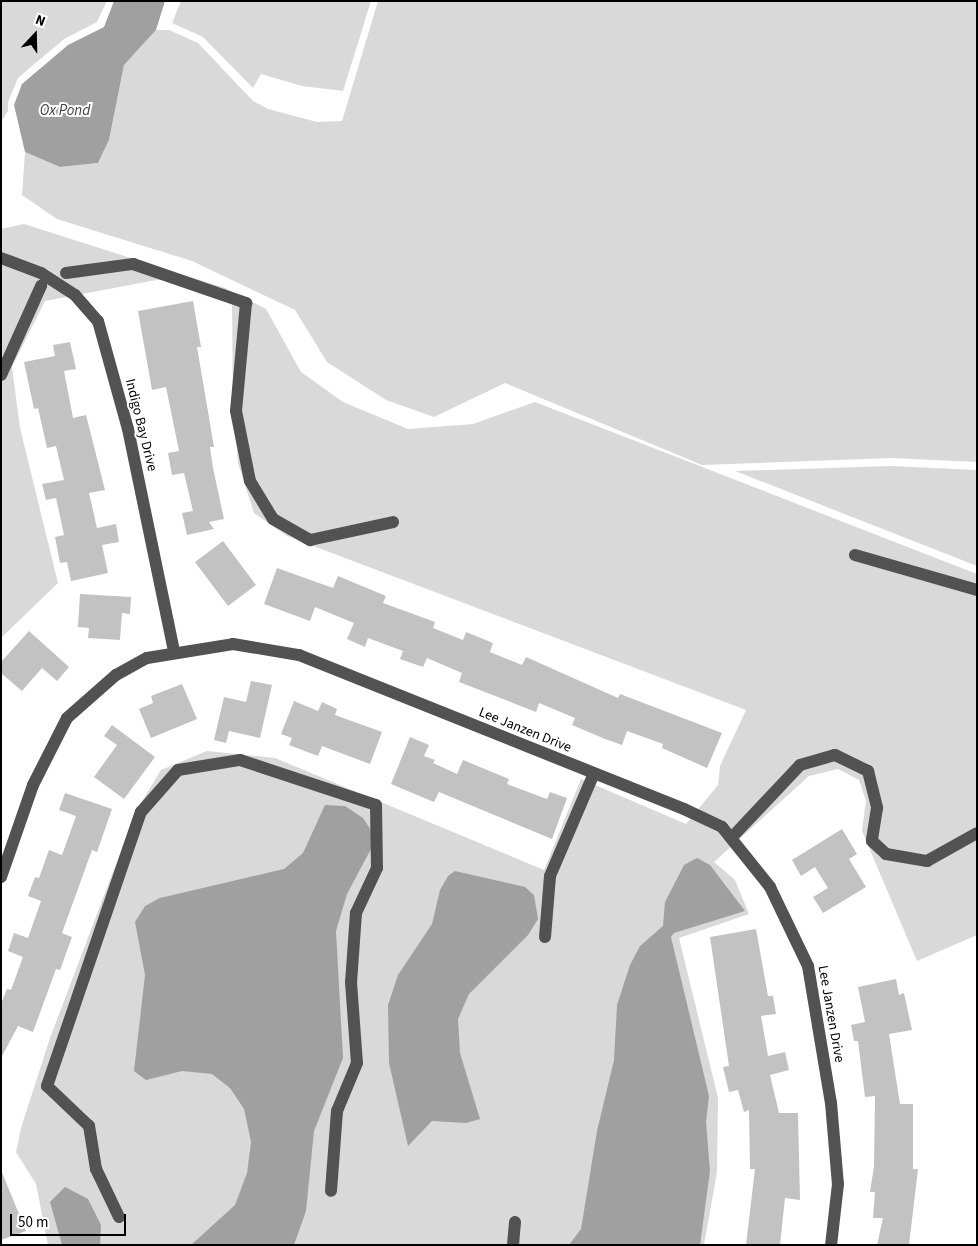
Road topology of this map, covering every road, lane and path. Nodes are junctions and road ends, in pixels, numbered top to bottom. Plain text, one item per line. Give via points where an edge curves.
1 (1, 258) edge
2 (66, 273) dead end
3 (42, 286) dead end
4 (1, 375) edge
5 (393, 522) dead end
6 (855, 555) dead end
7 (977, 590) edge
8 (174, 652) junction
9 (592, 778) dead end
10 (736, 833) dead end
11 (977, 833) edge
12 (1, 877) edge
13 (545, 937) dead end
14 (331, 1191) dead end
15 (119, 1217) dead end
16 (515, 1222) dead end
17 (513, 1245) edge
18 (831, 1245) edge

1 - 8 street, Indigo Bay Drive via 41,273 75,295 98,321 128,429
2 - 5 street via 133,264 246,303 236,411 250,481 273,520 310,540
3 - 4 street
6 - 7 street
8 - 12 street, Lee Janzen Drive via 147,658 116,675 66,718 33,785
8 - 18 street, Lee Janzen Drive via 233,644 298,655 722,827 770,887 808,966 831,1103 838,1184
9 - 13 street via 550,876
10 - 11 street via 800,765 835,755 868,771 877,808 872,841 886,854 928,861
14 - 15 street via 337,1111 357,1063 351,982 356,913 377,868 376,805 240,760 178,770 141,812 46,1086 89,1126 96,1169
16 - 17 street

